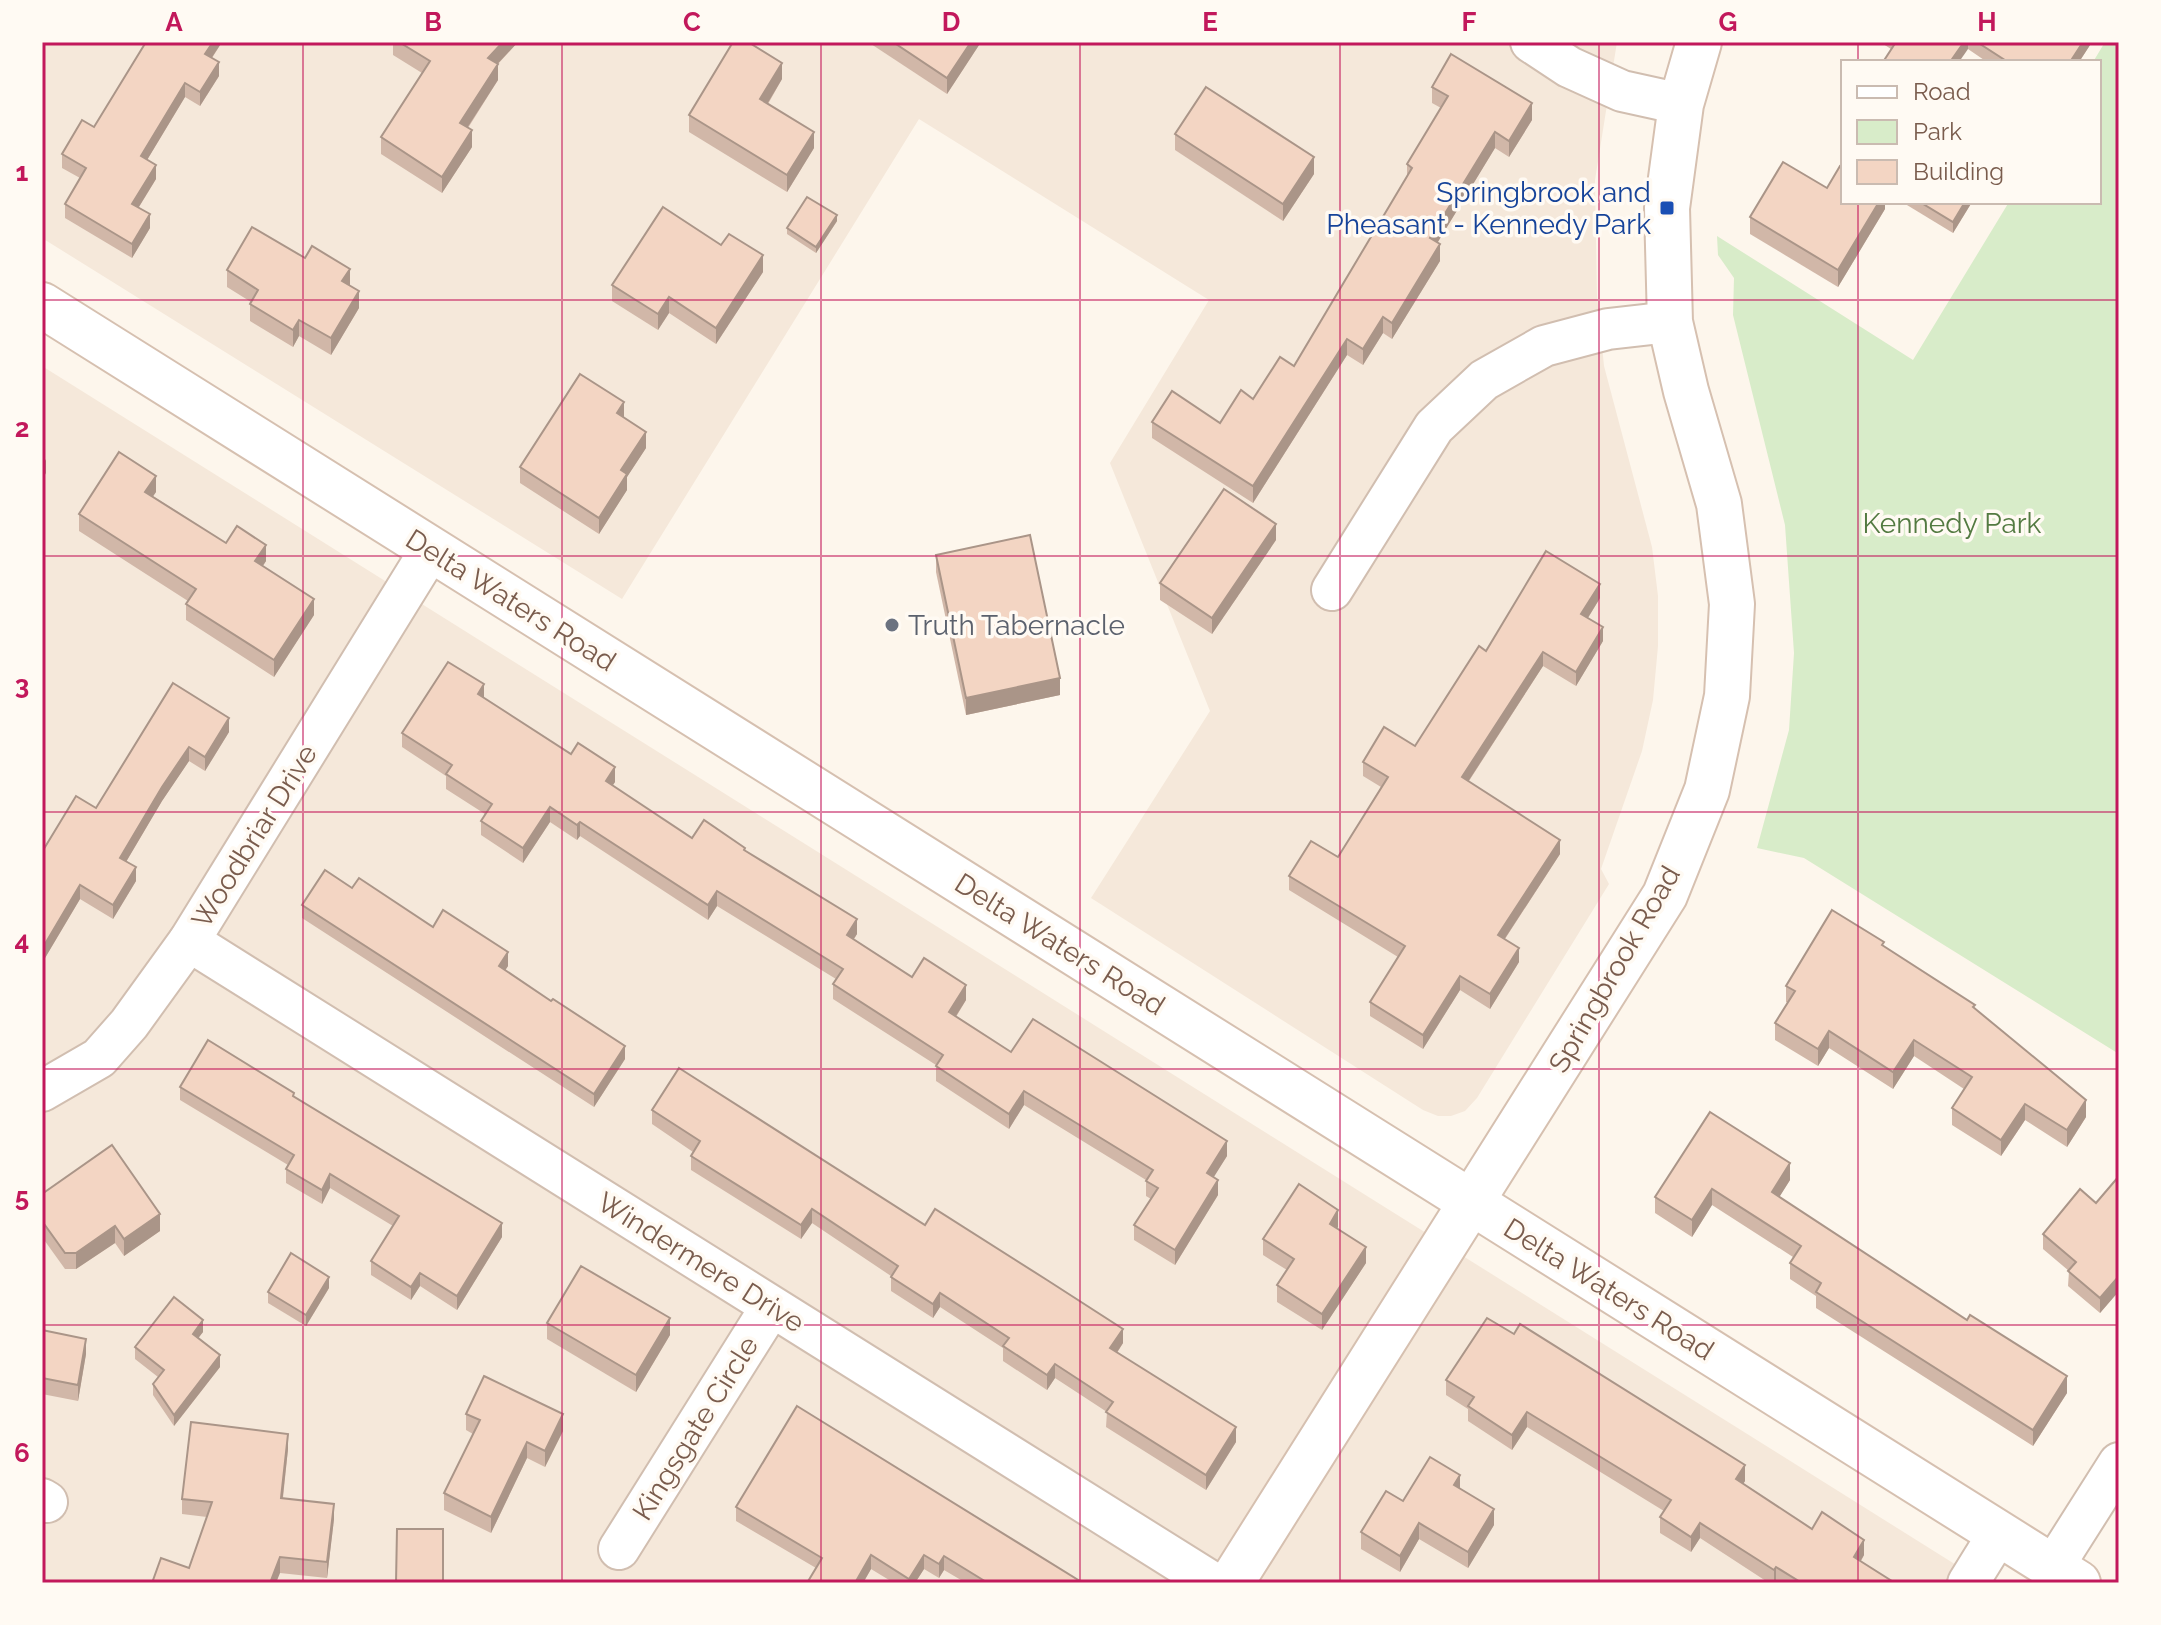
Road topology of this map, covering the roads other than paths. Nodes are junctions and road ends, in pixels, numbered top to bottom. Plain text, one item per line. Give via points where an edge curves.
1 (1531, 42) edge
2 (1699, 42) edge
3 (1681, 104) junction
4 (42, 305) edge
5 (1670, 322) junction
6 (431, 549) junction
7 (1332, 590) dead end
8 (189, 941) junction
9 (42, 1091) edge
10 (1472, 1203) junction
11 (771, 1307) junction
12 (2119, 1463) edge
13 (1999, 1533) junction
14 (619, 1549) dead end
15 (2066, 1575) edge
16 (1213, 1583) edge
17 (1231, 1583) edge
18 (1968, 1583) edge

1 - 3 street via 1622,91
2 - 3 main road, Springbrook Road
3 - 5 main road, Springbrook Road via 1667,208
4 - 6 main road, Delta Waters Road
5 - 7 street via 1608,329 1544,346 1484,380 1434,427
5 - 10 main road, Springbrook Road via 1719,504 1732,604 1727,696 1707,790 1665,895
6 - 8 street, Woodbriar Drive
6 - 10 main road, Delta Waters Road
8 - 9 street, Woodbriar Drive via 99,1058
8 - 11 street, Windermere Drive
10 - 13 main road, Delta Waters Road
10 - 17 main road, Springbrook Road
11 - 14 street, Kingsgate Circle
11 - 16 street, Windermere Drive
12 - 15 street
13 - 15 main road, Delta Waters Road
13 - 18 street

